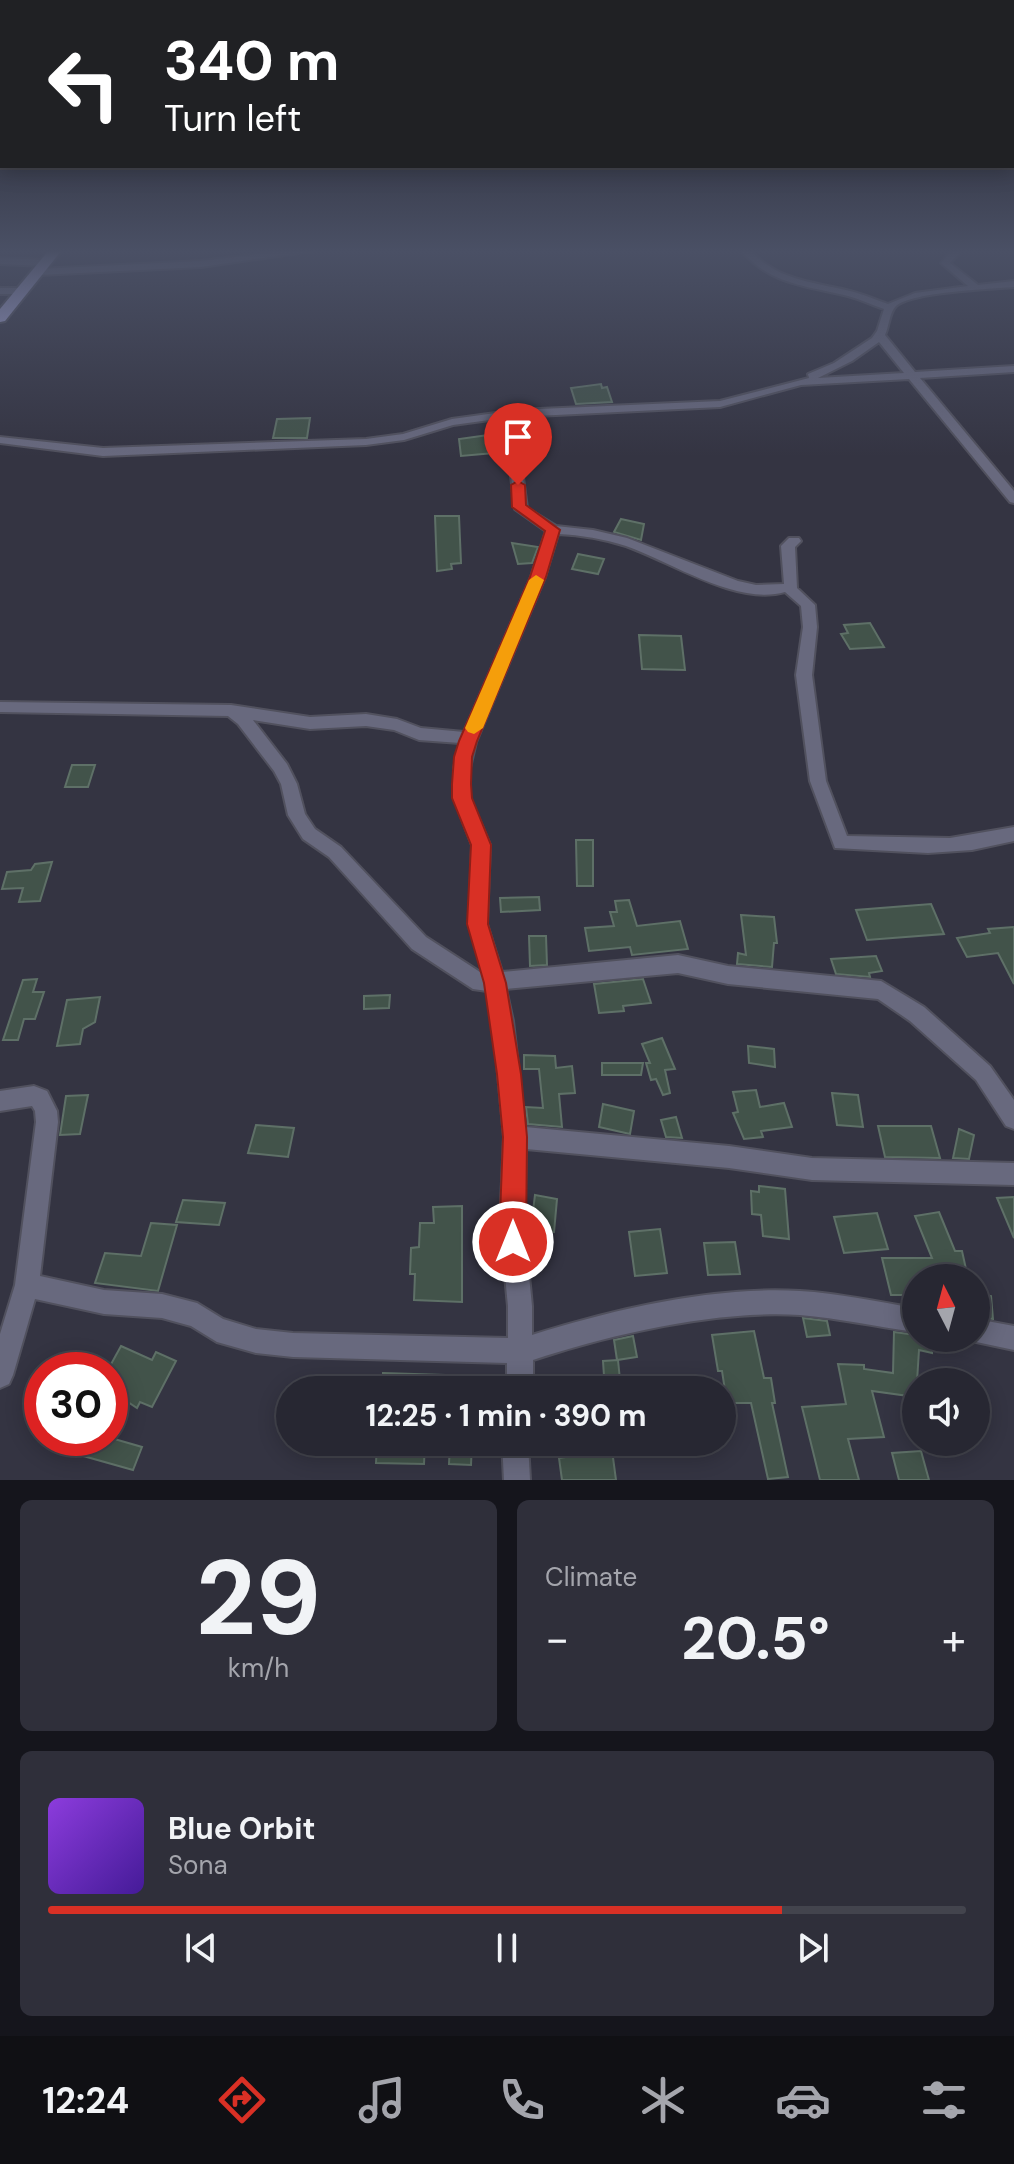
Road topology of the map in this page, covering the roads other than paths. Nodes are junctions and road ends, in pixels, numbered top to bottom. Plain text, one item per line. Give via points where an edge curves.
1 (885, 319) edge
2 (880, 336) junction
3 (1014, 369) edge
4 (911, 376) junction
5 (801, 382) junction
6 (509, 415) junction
7 (0, 440) edge
8 (1014, 499) edge
9 (553, 530) junction
10 (794, 541) dead end
11 (789, 588) junction
12 (0, 707) edge
13 (231, 711) junction
14 (470, 738) junction
15 (1014, 834) edge
16 (495, 983) junction
17 (0, 1101) edge
18 (1014, 1118) edge
19 (515, 1137) junction
20 (1014, 1174) edge
21 (27, 1285) junction
22 (902, 1318) edge
23 (990, 1334) edge
24 (1014, 1338) edge
25 (521, 1351) junction
26 (0, 1375) edge
27 (520, 1376) edge
28 (516, 1456) edge
29 (517, 1480) edge

1 - 2 street
2 - 4 street
2 - 5 street via 821,375 806,376
3 - 4 street
4 - 5 street
4 - 8 street
5 - 6 street via 720,404
6 - 7 street via 452,422 388,440 212,450 93,452
6 - 9 street via 517,502
9 - 11 street via 595,532 743,586
9 - 14 street
10 - 11 street via 788,546
11 - 15 street via 808,605 804,675 818,781 841,843 987,842
12 - 13 street
13 - 14 street via 310,723 366,720 419,734
13 - 16 street via 244,720 285,775 309,834 335,852 419,943 480,983
14 - 16 street via 463,757 462,798 481,845 478,924
16 - 18 street via 678,964 728,975 881,990 917,1014 983,1073
16 - 19 street
17 - 21 street via 33,1096 47,1106
19 - 20 street via 812,1169
19 - 25 street via 512,1225
21 - 25 street via 104,1302 174,1309 256,1341
21 - 26 street
22 - 25 street via 799,1303 720,1306 673,1312
23 - 24 street
25 - 27 street
28 - 29 street

